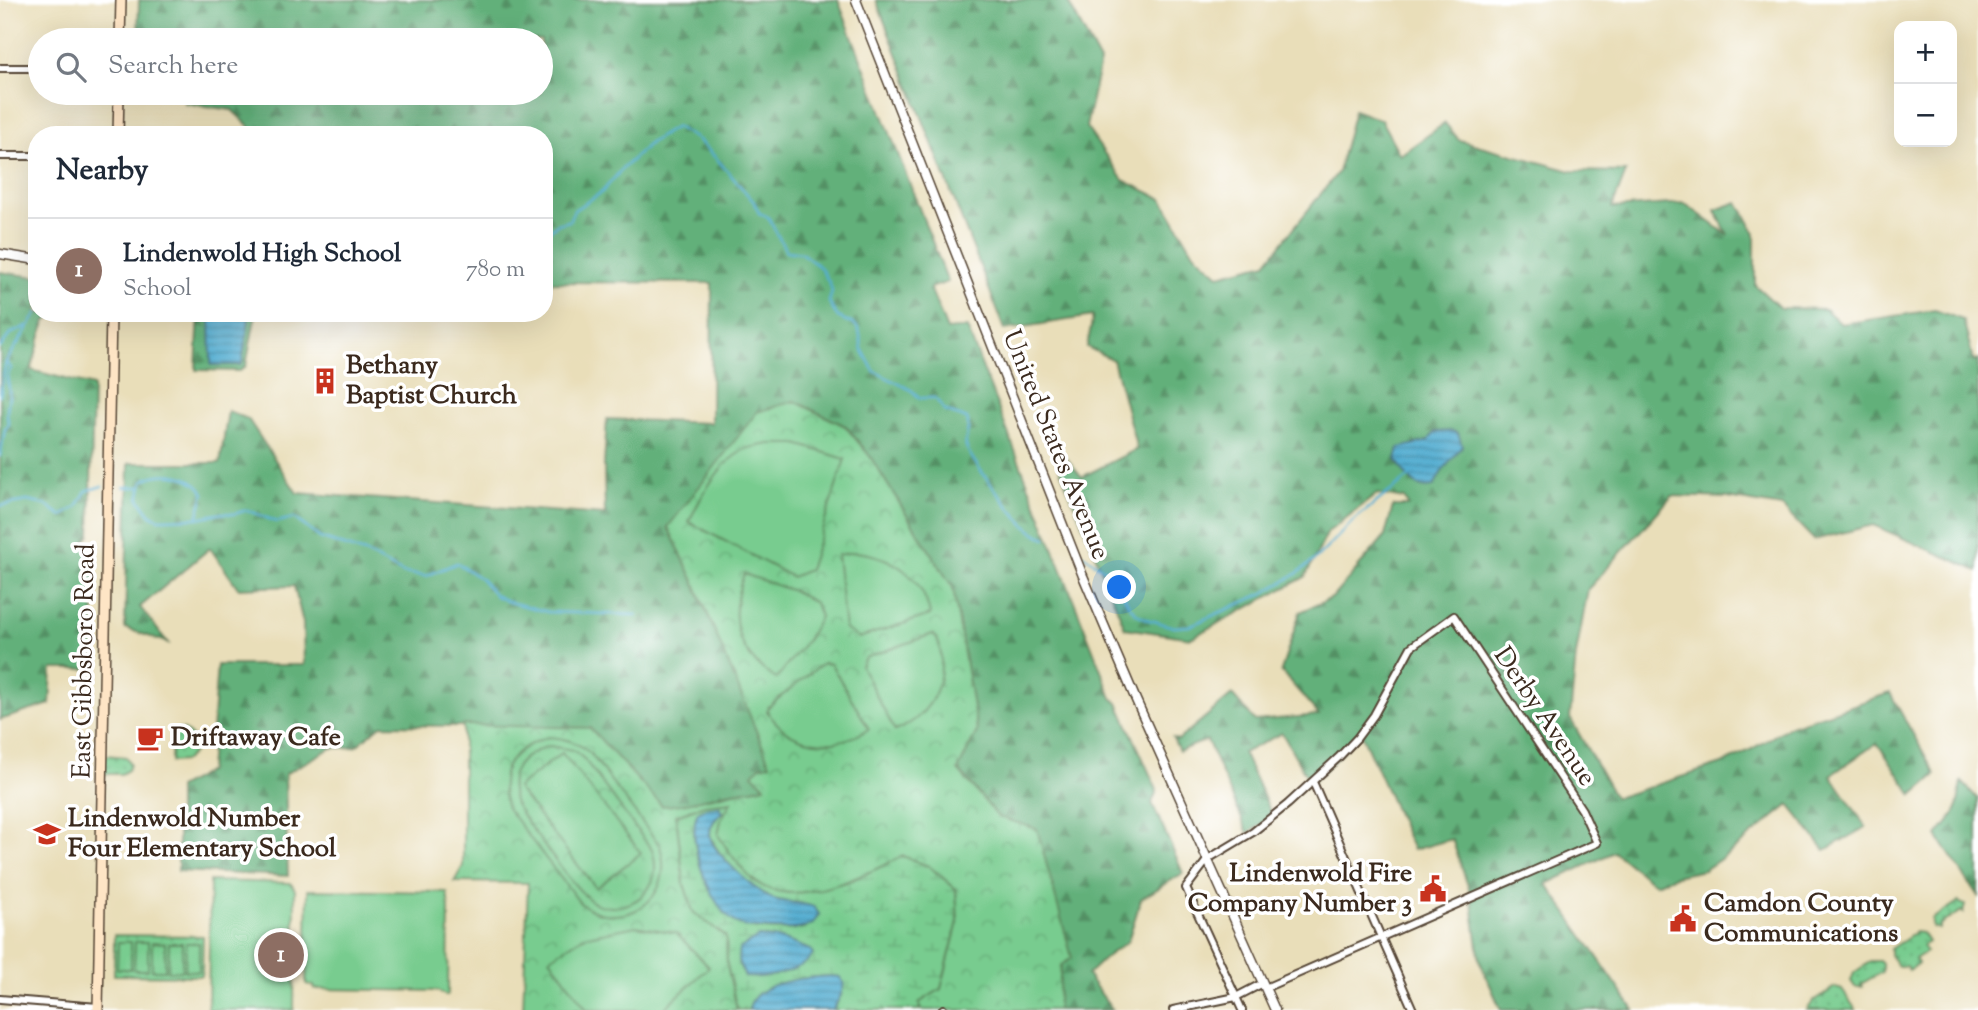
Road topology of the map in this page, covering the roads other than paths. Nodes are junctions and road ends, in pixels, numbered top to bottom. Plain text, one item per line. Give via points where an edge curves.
1 (121, 0) edge
2 (856, 0) edge
3 (120, 28) edge
4 (0, 68) edge
5 (28, 68) edge
6 (119, 105) edge
7 (118, 126) edge
8 (0, 156) edge
9 (28, 156) edge
10 (0, 254) edge
11 (28, 259) edge
12 (111, 322) edge
13 (1313, 782) junction
14 (1208, 859) junction
15 (1381, 936) junction
16 (1264, 986) junction
17 (1236, 997) junction
18 (0, 999) edge
19 (98, 1008) edge
20 (1173, 1010) edge
21 (1242, 1010) edge
22 (1275, 1010) edge
23 (1413, 1010) edge

1 - 3 main road
2 - 14 street, United States Avenue via 1083,576
4 - 5 street
6 - 7 main road
8 - 9 street
10 - 11 street
12 - 19 main road, East Gibbsboro Road
13 - 14 street via 1253,832
13 - 15 street
13 - 15 street, Derby Avenue via 1374,715 1411,647 1454,616 1582,810 1597,843
14 - 16 street, United States Avenue
14 - 17 street via 1186,888
15 - 16 street
15 - 23 street
16 - 17 street
16 - 22 street, United States Avenue
17 - 20 street
17 - 21 street
18 - 19 street

